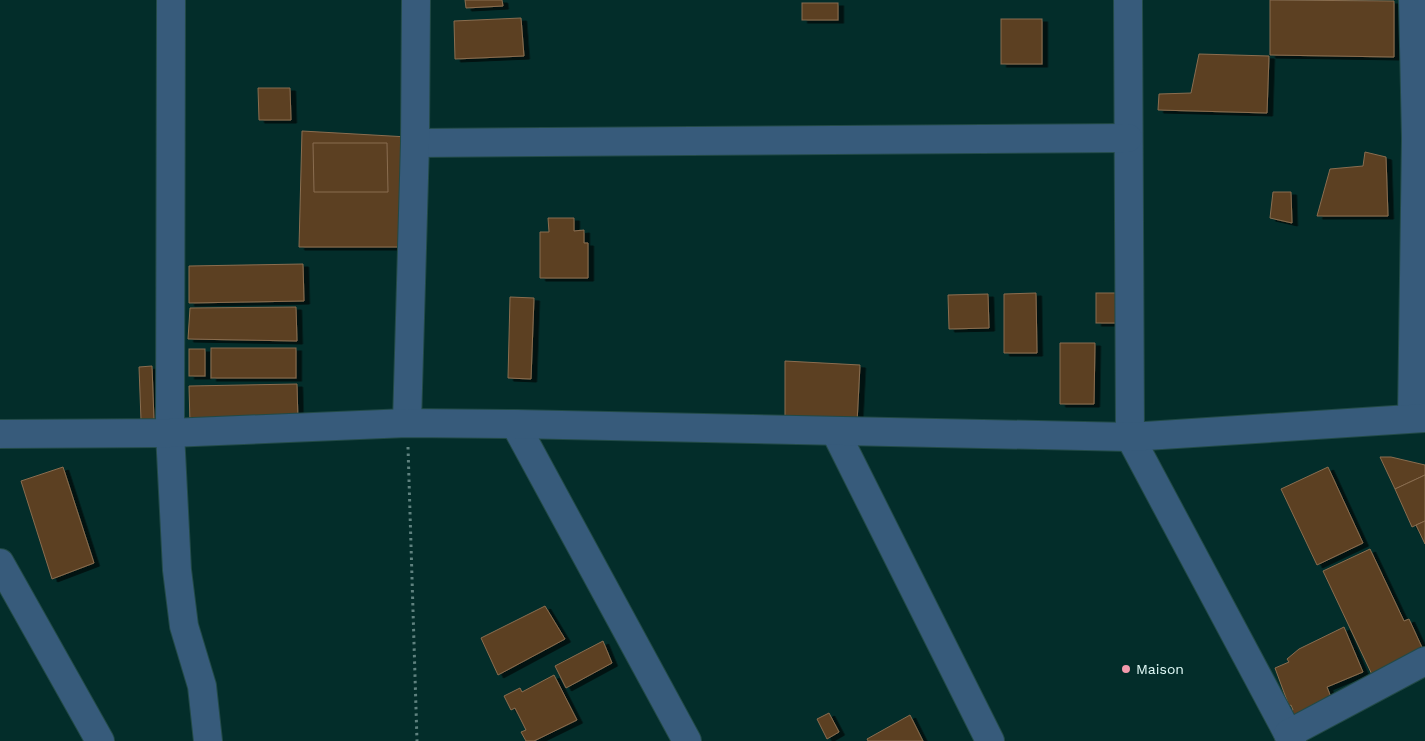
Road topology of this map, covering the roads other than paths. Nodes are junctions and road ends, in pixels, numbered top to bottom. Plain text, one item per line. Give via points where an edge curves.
1 (171, 0) edge
2 (416, 0) edge
3 (1128, 0) edge
4 (1413, 0) edge
5 (1128, 138) junction
6 (1420, 138) edge
7 (415, 144) junction
8 (1419, 418) edge
9 (407, 423) junction
10 (515, 424) junction
11 (836, 431) junction
12 (170, 433) junction
13 (0, 434) edge
14 (1130, 437) junction
15 (0, 563) edge
16 (1425, 661) edge
17 (1290, 738) edge
18 (100, 741) edge
19 (208, 741) edge
20 (687, 741) edge
21 (990, 741) edge

1 - 12 street
2 - 7 street
3 - 5 street
4 - 6 street
5 - 7 street
5 - 14 street
6 - 8 street
7 - 9 street
8 - 14 street
9 - 10 street
9 - 12 street
10 - 11 street
10 - 20 street
11 - 14 street
11 - 21 street
12 - 13 street
12 - 19 street via 176,570 184,626 202,686
14 - 17 street
15 - 18 street
16 - 17 street

